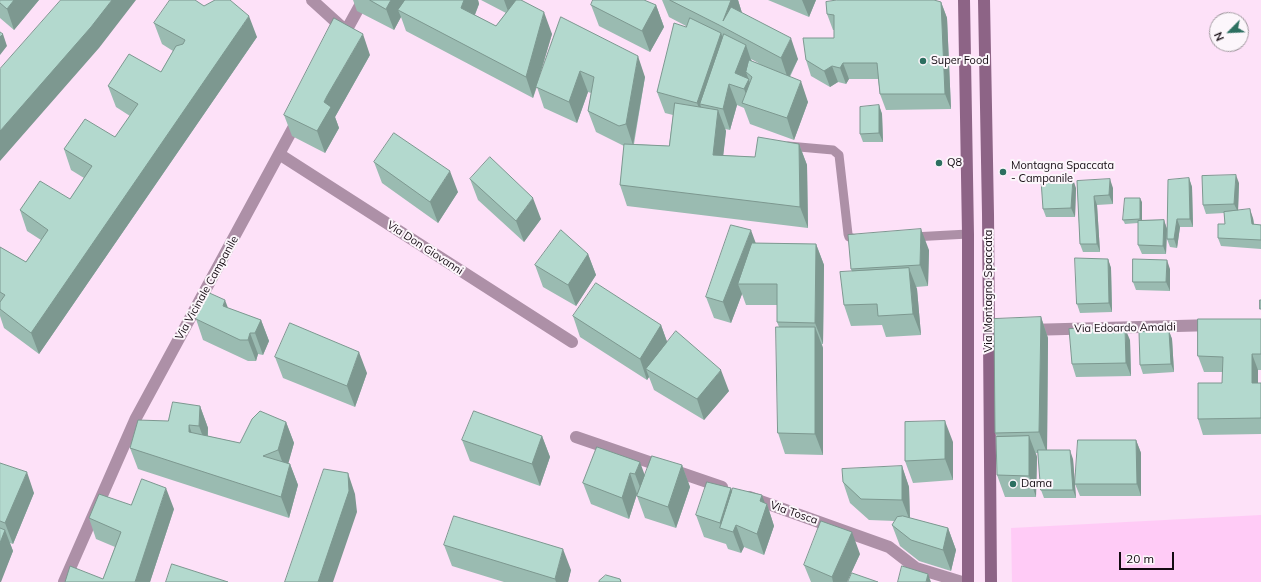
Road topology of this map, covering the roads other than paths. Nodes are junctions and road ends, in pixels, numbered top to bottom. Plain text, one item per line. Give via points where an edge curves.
1 (312, 0) edge
2 (363, 0) edge
3 (964, 0) edge
4 (984, 0) edge
5 (346, 30) junction
6 (334, 53) edge
7 (305, 107) edge
8 (781, 145) edge
9 (279, 154) junction
10 (968, 234) junction
11 (905, 238) edge
12 (866, 240) edge
13 (1222, 325) edge
14 (1020, 330) edge
15 (572, 342) dead end
16 (576, 436) dead end
17 (64, 582) edge
18 (962, 582) edge
19 (968, 582) edge
20 (991, 582) edge

1 - 5 street
2 - 5 street
3 - 10 main road, Via Montagna Spaccata
4 - 20 main road, Via Montagna Spaccata via 993,331
5 - 6 street
7 - 9 street, Via Vicinale Campanile
8 - 12 lane via 836,152 840,159 848,234 854,239
9 - 15 street, Via Don Giovanni
9 - 17 street, Via Vicinale Campanile via 136,418
10 - 11 lane, Via Montagna Spaccata
10 - 19 main road, Via Montagna Spaccata
13 - 14 street, Via Edoardo Amaldi
16 - 18 street, Via Tosca via 889,547 916,568

